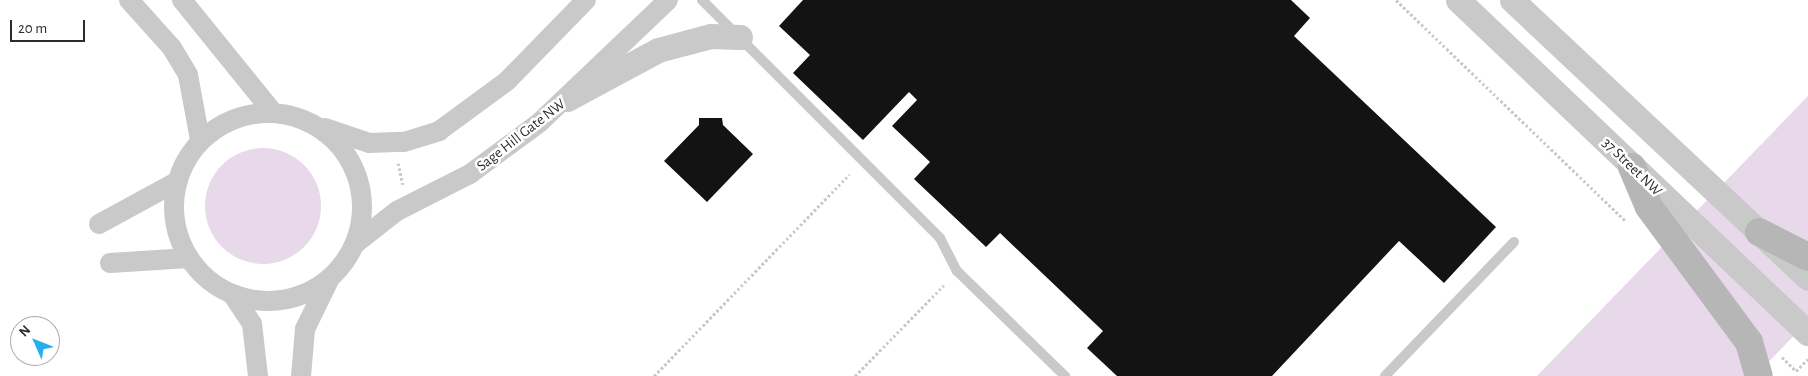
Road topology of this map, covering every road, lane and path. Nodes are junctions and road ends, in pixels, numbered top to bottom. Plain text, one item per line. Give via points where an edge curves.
1 (129, 0) edge
2 (182, 0) edge
3 (586, 0) edge
4 (668, 0) edge
5 (702, 0) edge
6 (1396, 0) edge
7 (1458, 0) edge
8 (1512, 0) edge
9 (740, 37) junction
10 (567, 98) junction
11 (271, 110) junction
12 (316, 125) junction
13 (200, 140) junction
14 (863, 160) junction
15 (398, 163) dead end
16 (1632, 167) junction
17 (178, 181) junction
18 (405, 194) dead end
19 (99, 224) dead end
20 (1632, 227) dead end
21 (1759, 232) junction
22 (1514, 242) dead end
23 (355, 244) junction
24 (1808, 257) edge
25 (189, 258) junction
26 (110, 263) dead end
27 (1808, 278) edge
28 (329, 280) junction
29 (944, 284) dead end
30 (232, 294) junction
31 (1808, 333) edge
32 (1776, 352) dead end
33 (1807, 360) edge
34 (1796, 371) junction
35 (258, 376) edge
36 (301, 376) edge
37 (654, 376) edge
38 (855, 376) edge
39 (1065, 376) edge
40 (1385, 376) edge
41 (1760, 376) edge
42 (1801, 376) edge

1 - 13 street via 172,48 188,75
2 - 11 street
3 - 12 street via 507,81 439,131 404,142 369,143
4 - 10 street, Sage Hill Gate NW
5 - 9 lane
6 - 20 path
7 - 16 street, 37 Street NW
8 - 21 street
9 - 10 street via 711,36 658,50
9 - 14 lane
10 - 23 street, Sage Hill Gate NW via 470,174 397,211
11 - 12 street
11 - 13 street via 234,118
12 - 23 street via 338,142 356,173 362,218
13 - 17 street
14 - 37 path
14 - 39 lane via 940,238 957,271
15 - 18 path
16 - 31 street, 37 Street NW
16 - 41 main road via 1649,208 1749,342
17 - 19 street
17 - 25 street via 175,221
21 - 24 main road
21 - 27 street
22 - 40 lane
23 - 28 street
25 - 26 street
25 - 30 street via 208,279
28 - 30 street via 307,293 282,300 257,301
28 - 36 street via 305,329
29 - 38 path
30 - 35 street via 252,324
32 - 34 path
33 - 34 path
34 - 42 path

